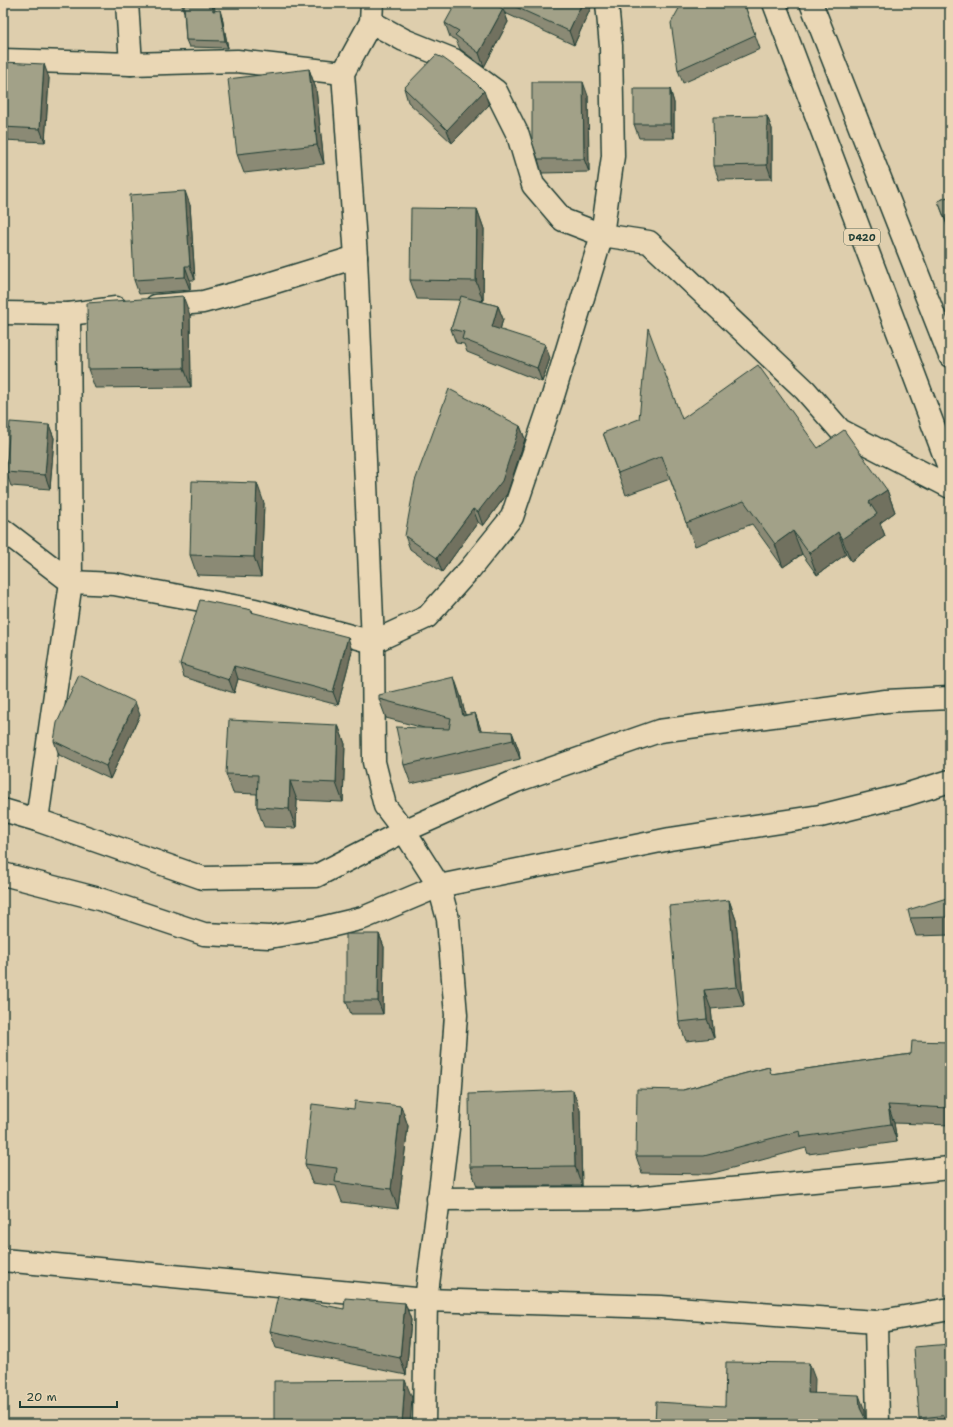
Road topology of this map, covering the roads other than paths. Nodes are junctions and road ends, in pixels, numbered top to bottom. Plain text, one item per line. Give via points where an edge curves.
1 (127, 3) edge
2 (606, 3) edge
3 (774, 3) edge
4 (811, 3) edge
5 (371, 12) edge
6 (3, 60) edge
7 (131, 64) junction
8 (343, 73) junction
9 (602, 235) junction
10 (356, 257) junction
11 (3, 313) edge
12 (69, 314) junction
13 (950, 356) edge
14 (950, 470) edge
15 (950, 486) edge
16 (3, 530) edge
17 (71, 582) junction
18 (373, 642) junction
19 (950, 698) edge
20 (950, 781) edge
21 (3, 810) edge
22 (37, 820) junction
23 (404, 831) junction
24 (3, 874) edge
25 (439, 886) junction
26 (950, 1168) edge
27 (438, 1199) junction
28 (3, 1260) edge
29 (426, 1300) junction
30 (950, 1309) edge
31 (876, 1322) junction
32 (424, 1424) edge
33 (878, 1424) edge

1 - 7 main road
2 - 9 main road via 610,46 613,156
3 - 14 main road, D420
4 - 13 main road
5 - 8 main road
5 - 9 main road via 404,40 454,60 496,91 518,135 533,185 563,220
6 - 7 main road
7 - 8 main road via 237,61
8 - 10 main road
9 - 15 main road via 649,242 805,390 840,430
9 - 18 main road via 556,389 512,517 470,570 427,617
10 - 12 main road via 202,302 98,309
10 - 18 main road
11 - 12 main road
12 - 17 main road
16 - 17 main road
17 - 18 main road via 114,584 255,610
17 - 22 main road
18 - 23 main road via 374,762 385,806
19 - 23 main road via 886,702 659,732 516,781
20 - 25 main road via 820,816 670,839
21 - 22 main road
22 - 23 main road via 202,878 316,876
23 - 25 main road
24 - 25 main road via 99,899 204,934 269,938 363,918
25 - 27 main road via 448,919 456,1015 448,1128
26 - 27 main road via 636,1198
27 - 29 main road
28 - 29 main road
29 - 31 main road via 661,1308
29 - 32 main road
30 - 31 main road
31 - 33 main road

